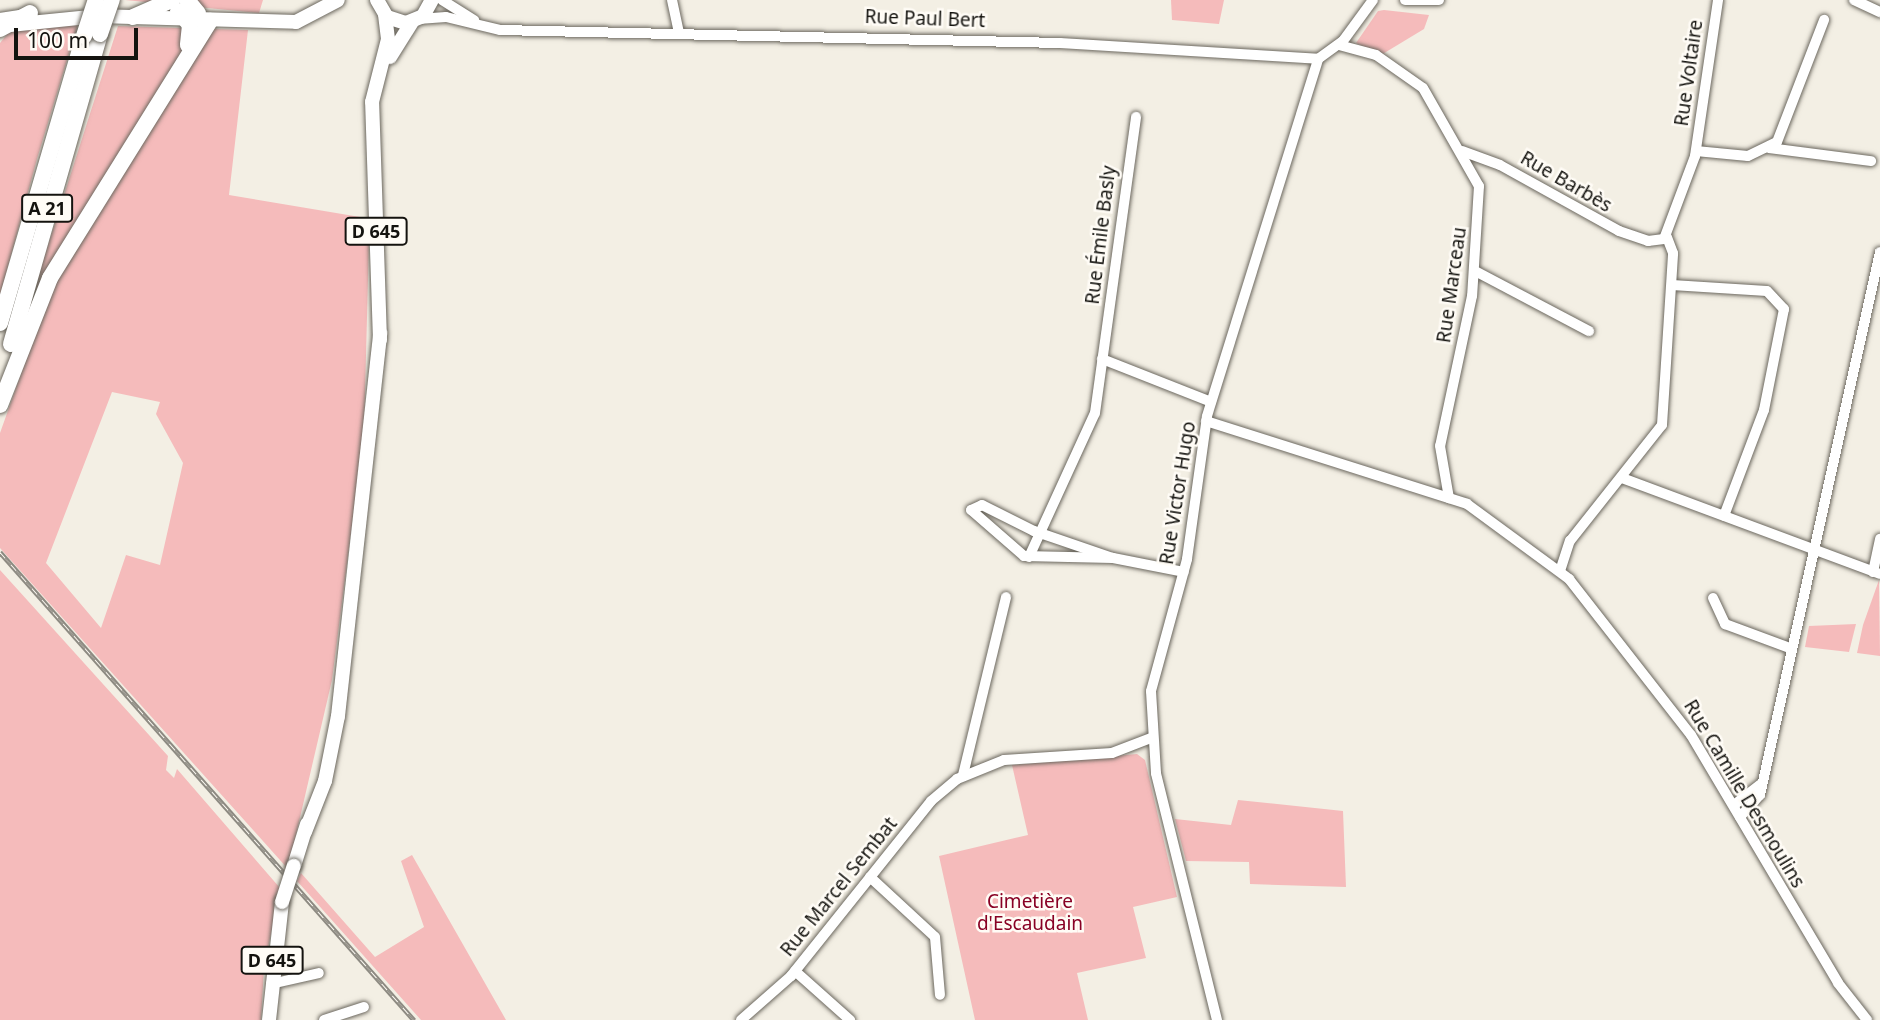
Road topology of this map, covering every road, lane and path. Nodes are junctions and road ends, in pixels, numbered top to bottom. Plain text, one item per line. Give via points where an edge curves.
1 (96, 0) edge
2 (112, 0) edge
3 (338, 0) edge
4 (432, 0) edge
5 (442, 0) edge
6 (672, 0) edge
7 (1373, 0) edge
8 (1405, 0) edge
9 (1439, 0) edge
10 (1718, 0) edge
11 (1854, 0) edge
12 (378, 5) edge
13 (184, 11) edge
14 (1880, 12) edge
15 (30, 13) joint
16 (133, 17) junction
17 (1824, 20) dead end
18 (415, 21) junction
19 (0, 25) edge
20 (488, 29) junction
21 (679, 33) junction
22 (92, 35) junction
23 (1339, 45) junction
24 (1318, 59) junction
25 (1136, 117) dead end
26 (372, 129) junction
27 (1769, 148) junction
28 (1462, 151) junction
29 (1696, 151) junction
30 (1871, 161) dead end
31 (1667, 237) junction
32 (1880, 252) edge
33 (1475, 271) junction
34 (1672, 285) junction
35 (0, 323) edge
36 (1589, 331) dead end
37 (1102, 359) junction
38 (0, 384) edge
39 (1211, 402) junction
40 (0, 405) edge
41 (1206, 421) junction
42 (1622, 478) junction
43 (1449, 498) junction
44 (1724, 516) junction
45 (1039, 533) junction
46 (1880, 539) edge
47 (1812, 549) junction
48 (1029, 557) junction
49 (1113, 558) junction
50 (1560, 571) junction
51 (1184, 572) junction
52 (1876, 573) edge
53 (1006, 597) dead end
54 (1713, 598) dead end
55 (1790, 648) junction
56 (1151, 738) junction
57 (963, 775) junction
58 (1761, 783) junction
59 (1734, 805) junction
60 (1741, 817) junction
61 (870, 877) junction
62 (795, 971) junction
63 (319, 973) dead end
64 (271, 985) junction
65 (940, 995) dead end
66 (364, 1007) dead end
67 (269, 1020) edge
68 (324, 1020) edge
69 (741, 1020) edge
70 (850, 1020) edge
71 (1217, 1020) edge
72 (1867, 1020) edge

1 - 22 highway, A 21, bridge
2 - 22 highway, A 21, bridge
3 - 13 main road via 301,22 241,20
4 - 18 main road
5 - 20 street
6 - 21 street
7 - 23 street
8 - 9 street
10 - 29 street, Rue Voltaire
11 - 14 street
12 - 18 main road
12 - 26 main road, D 645 via 388,39 373,90
13 - 15 main road
13 - 16 highway
13 - 16 main road
13 - 40 highway via 186,51 50,278
15 - 19 highway
16 - 19 main road
17 - 27 street via 1786,129
18 - 20 street, Rue Paul Bert via 446,17
18 - 26 main road, D 645 via 390,57
20 - 21 street, Rue Paul Bert
21 - 24 street, Rue Paul Bert via 1060,43
22 - 35 highway, A 21
22 - 38 highway, A 21
23 - 24 street
23 - 28 street, Rue Marceau via 1376,55 1423,88
24 - 39 street, Rue Victor Hugo
25 - 37 street, Rue Émile Basly
26 - 64 main road, D 645, bridge via 380,333 364,499 339,679 305,832 282,902
27 - 29 street via 1743,157
27 - 30 street
28 - 31 street, Rue Barbès via 1500,165 1605,225 1652,242
28 - 33 street, Rue Marceau via 1480,195
29 - 31 street, Rue Voltaire
31 - 34 street
32 - 47 street
33 - 36 street
33 - 43 street, Rue Marceau via 1440,446
34 - 42 street via 1662,425
34 - 44 street via 1767,291 1784,309 1765,410
37 - 39 street
37 - 45 street, Rue Émile Basly via 1095,413
39 - 41 street, Rue Victor Hugo
41 - 43 street, Rue Camille Desmoulins
41 - 51 street, Rue Victor Hugo
42 - 44 street
42 - 50 street via 1570,541
43 - 50 street, Rue Camille Desmoulins via 1478,509
44 - 47 street
45 - 48 street, Rue Émile Basly
45 - 48 street via 982,505 972,508 1006,545
45 - 49 street
46 - 52 street
47 - 52 street
47 - 55 street
48 - 49 street
49 - 51 street
50 - 59 street, Rue Camille Desmoulins via 1593,604 1675,712
51 - 56 street, Rue Victor Hugo via 1156,655
53 - 57 street
54 - 55 street via 1726,624
55 - 58 street
56 - 57 street, Rue Marcel Sembat via 1116,752 1010,759
56 - 71 street, Rue Victor Hugo
57 - 61 street, Rue Marcel Sembat via 931,801
58 - 59 street
58 - 60 street via 1756,803
59 - 60 street, Rue Camille Desmoulins
60 - 72 street, Rue Camille Desmoulins via 1838,983
61 - 62 street, Rue Marcel Sembat
61 - 65 street via 935,937
62 - 69 street, Rue Marcel Sembat
62 - 70 street
63 - 64 street
64 - 67 main road, D 645
66 - 68 street

